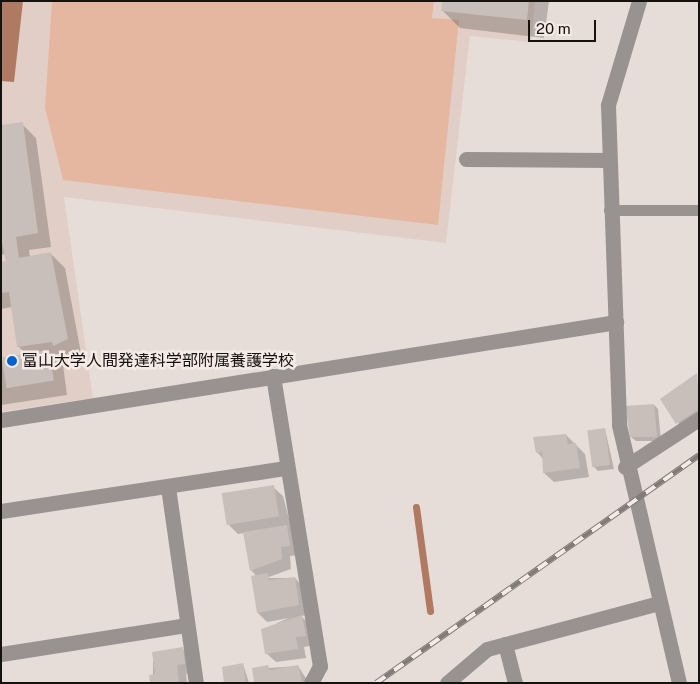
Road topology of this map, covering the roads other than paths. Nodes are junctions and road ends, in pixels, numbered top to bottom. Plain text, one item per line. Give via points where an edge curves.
1 (639, 1) edge
2 (466, 159) dead end
3 (609, 160) junction
4 (609, 210) junction
5 (699, 210) edge
6 (616, 322) junction
7 (273, 376) junction
8 (699, 419) edge
9 (1, 420) edge
10 (625, 467) junction
11 (286, 468) junction
12 (168, 488) junction
13 (1, 510) edge
14 (659, 603) junction
15 (186, 625) junction
16 (505, 644) junction
17 (1, 654) edge
18 (196, 683) edge
19 (311, 683) edge
20 (447, 683) edge
21 (515, 683) edge
22 (679, 683) edge

1 - 3 street via 608,105
2 - 3 street
3 - 4 street
4 - 5 lane
4 - 6 street
6 - 7 street
6 - 10 street via 618,425
7 - 9 street
7 - 11 street
8 - 10 street
10 - 14 street
11 - 12 street
11 - 19 street via 320,666
12 - 13 street
12 - 15 street
14 - 16 street
14 - 22 street
15 - 17 street
15 - 18 street
16 - 20 street via 487,649
16 - 21 street

